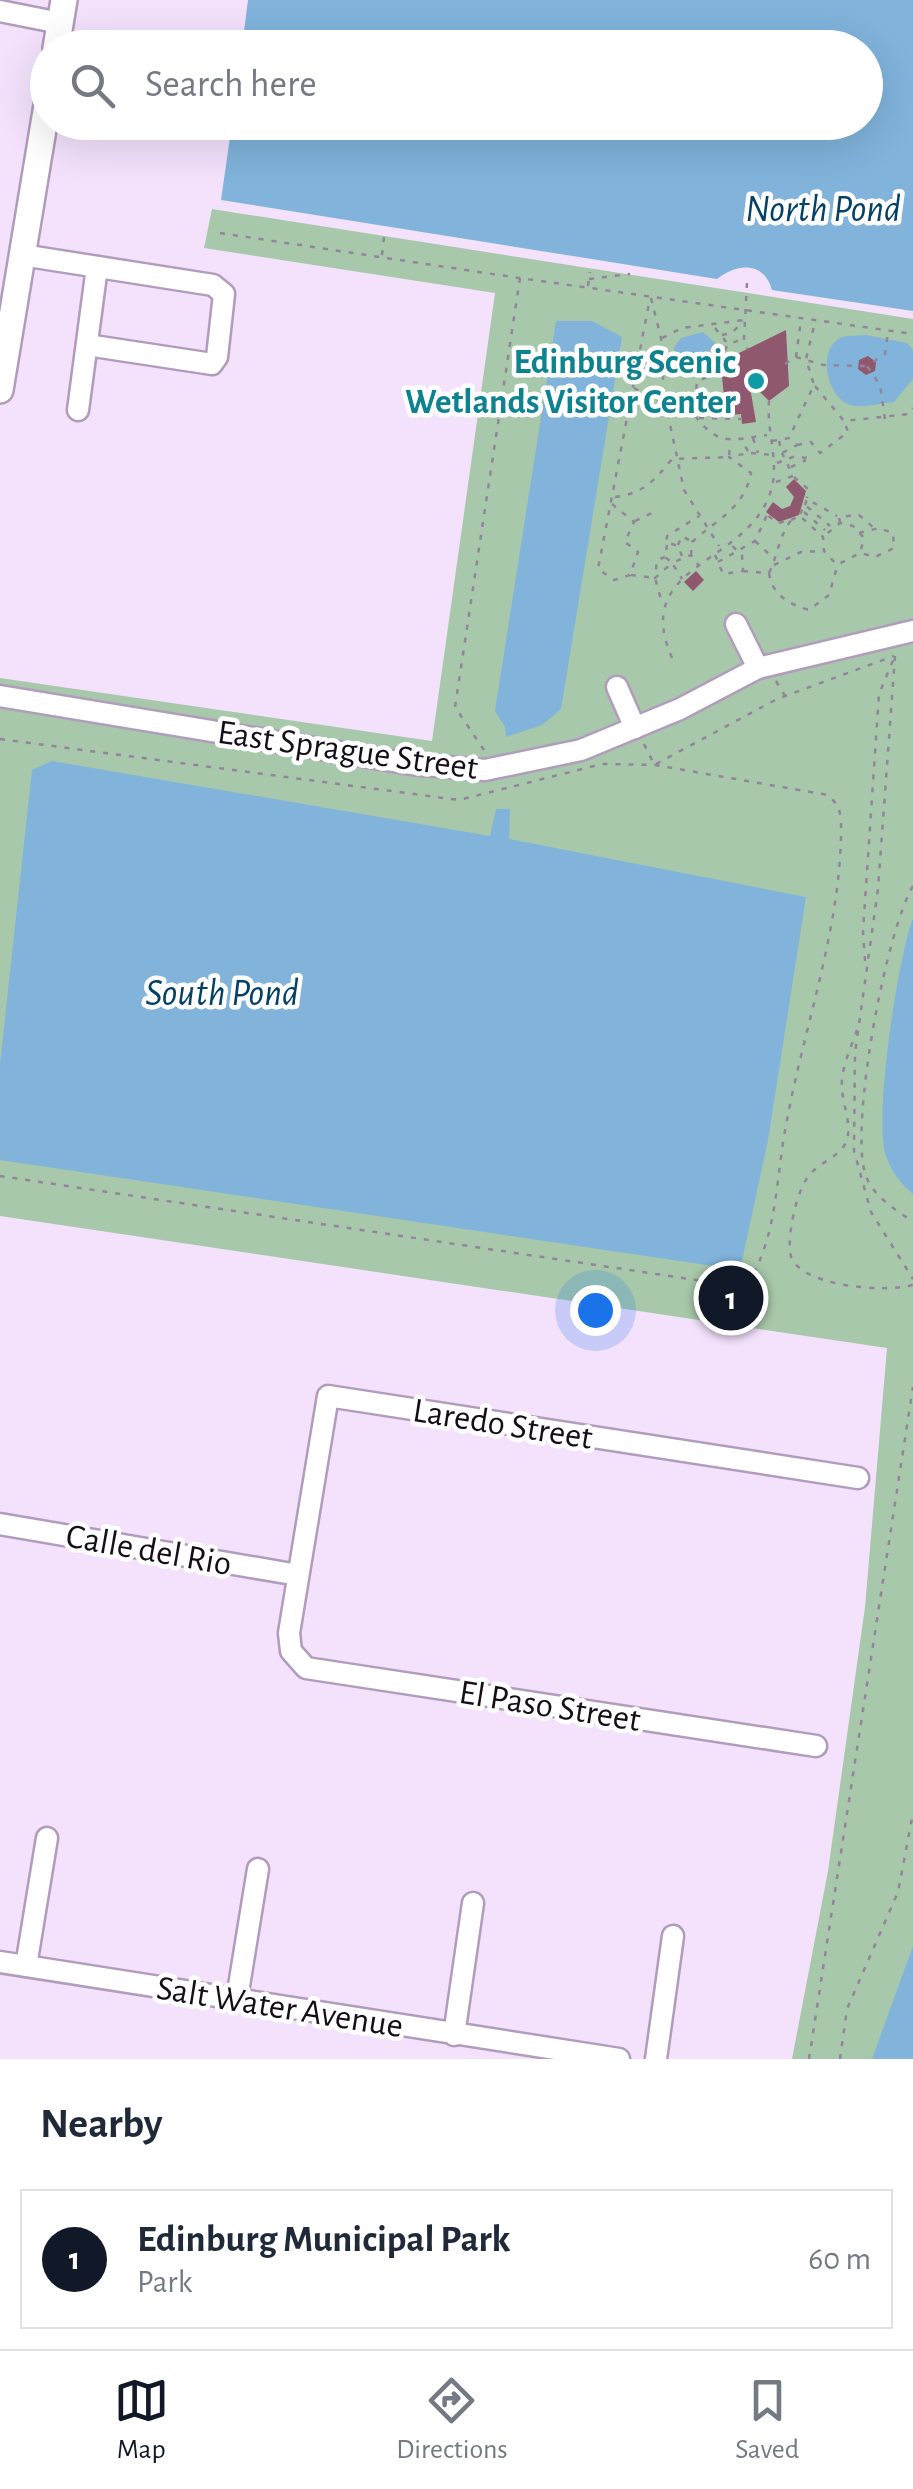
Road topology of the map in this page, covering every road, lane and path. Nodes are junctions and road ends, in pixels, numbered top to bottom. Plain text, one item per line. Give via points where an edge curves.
1 (0, 11) edge
2 (60, 24) edge
3 (41, 140) edge
4 (220, 233) dead end
5 (384, 237) dead end
6 (22, 255) junction
7 (382, 257) junction
8 (97, 267) junction
9 (590, 272) dead end
10 (630, 274) dead end
11 (520, 278) junction
12 (589, 279) junction
13 (748, 282) dead end
14 (588, 288) junction
15 (650, 297) junction
16 (744, 310) junction
17 (801, 318) junction
18 (744, 320) junction
19 (816, 320) junction
20 (714, 327) junction
21 (888, 330) junction
22 (913, 334) edge
23 (722, 335) junction
24 (661, 338) junction
25 (744, 339) junction
26 (728, 344) junction
27 (87, 345) junction
28 (748, 348) dead end
29 (796, 357) junction
30 (806, 359) junction
31 (671, 360) dead end
32 (660, 362) junction
33 (786, 364) dead end
34 (867, 366) junction
35 (814, 385) junction
36 (633, 387) junction
37 (0, 390) edge
38 (769, 401) dead end
39 (669, 407) junction
40 (913, 408) edge
41 (78, 410) dead end
42 (696, 416) junction
43 (742, 419) dead end
44 (886, 419) junction
45 (844, 421) junction
46 (770, 435) junction
47 (711, 436) junction
48 (752, 437) junction
49 (789, 438) junction
50 (741, 439) junction
51 (706, 440) dead end
52 (779, 440) junction
53 (771, 441) junction
54 (728, 442) junction
55 (797, 445) junction
56 (749, 453) junction
57 (782, 453) junction
58 (820, 453) junction
59 (740, 454) junction
60 (758, 454) junction
61 (729, 456) junction
62 (774, 456) junction
63 (677, 457) junction
64 (810, 458) junction
65 (786, 460) junction
66 (775, 464) junction
67 (790, 467) junction
68 (792, 476) junction
69 (774, 483) junction
70 (614, 498) junction
71 (807, 499) junction
72 (612, 504) junction
73 (763, 510) junction
74 (802, 510) junction
75 (652, 513) dead end
76 (767, 515) junction
77 (699, 516) junction
78 (839, 517) junction
79 (792, 520) junction
80 (634, 522) junction
81 (840, 523) junction
82 (831, 527) junction
83 (707, 528) junction
84 (674, 529) junction
85 (875, 529) junction
86 (826, 530) junction
87 (860, 532) junction
88 (738, 534) junction
89 (682, 536) junction
90 (823, 537) junction
91 (755, 541) junction
92 (692, 542) junction
93 (728, 542) junction
94 (668, 544) junction
95 (746, 544) junction
96 (678, 546) junction
97 (720, 548) junction
98 (734, 549) junction
99 (824, 551) junction
100 (860, 552) junction
101 (715, 554) junction
102 (690, 555) junction
103 (682, 556) junction
104 (771, 556) junction
105 (664, 557) junction
106 (718, 562) junction
107 (672, 563) junction
108 (773, 565) junction
109 (837, 566) junction
110 (700, 567) junction
111 (743, 571) junction
112 (769, 573) junction
113 (630, 575) junction
114 (655, 578) junction
115 (683, 580) junction
116 (663, 605) junction
117 (736, 624) dead end
118 (913, 631) edge
119 (895, 656) junction
120 (672, 658) dead end
121 (767, 674) junction
122 (617, 687) dead end
123 (0, 696) edge
124 (786, 697) junction
125 (639, 734) junction
126 (0, 738) edge
127 (487, 756) dead end
128 (655, 765) junction
129 (913, 886) edge
130 (866, 968) junction
131 (859, 1024) junction
132 (0, 1176) edge
133 (913, 1222) edge
134 (913, 1282) edge
135 (913, 1386) edge
136 (858, 1478) dead end
137 (0, 1524) edge
138 (298, 1574) junction
139 (816, 1746) dead end
140 (913, 1814) edge
141 (47, 1838) dead end
142 (258, 1869) dead end
143 (473, 1902) dead end
144 (673, 1936) dead end
145 (0, 1962) edge
146 (26, 1966) junction
147 (237, 1998) junction
148 (454, 2035) junction
149 (619, 2059) edge
150 (656, 2059) edge
151 (809, 2059) edge
152 (840, 2059) edge

1 - 2 street
3 - 6 main road
4 - 7 path
5 - 7 path
6 - 8 street
6 - 37 main road
7 - 11 path
8 - 27 street
8 - 27 street via 213,285 224,294 224,314 212,364
9 - 12 path
10 - 12 path
11 - 14 path
11 - 127 path via 455,706
12 - 14 path
13 - 16 path
14 - 15 path
15 - 16 path
15 - 24 path
15 - 36 path
16 - 17 path
16 - 18 path
17 - 19 path
17 - 29 path
18 - 20 path
18 - 23 path
18 - 25 path
19 - 21 path
19 - 30 path
20 - 23 path
20 - 24 path via 682,328
21 - 22 path
21 - 34 path via 885,354
23 - 26 path
24 - 32 path
25 - 26 path
25 - 28 path
26 - 42 path via 713,375 698,381
27 - 41 street
29 - 30 path
29 - 33 path
30 - 34 path
30 - 35 path
31 - 32 path
32 - 39 path
34 - 44 path via 880,385
35 - 45 path
35 - 49 path
36 - 39 path
36 - 70 path
38 - 46 path
39 - 42 path
39 - 63 path
40 - 44 path
42 - 43 path
42 - 47 path
44 - 45 path
45 - 58 path via 848,432
46 - 48 path
46 - 53 path
47 - 51 path
47 - 54 path
48 - 50 path
48 - 60 path
49 - 52 path
49 - 55 path
50 - 54 path
50 - 56 path
52 - 53 path
52 - 57 path
53 - 62 path
54 - 59 path
54 - 61 path
55 - 57 path
55 - 58 path via 811,442
56 - 59 path
56 - 60 path
57 - 65 path
58 - 64 path
59 - 61 path
60 - 62 path
61 - 63 path
61 - 83 path via 751,473 747,492
62 - 66 path
63 - 70 path via 635,495
63 - 77 path
64 - 65 path
64 - 67 path
65 - 66 path
65 - 67 path
66 - 69 path
67 - 68 path
68 - 69 path
68 - 71 path via 808,489
69 - 73 path
70 - 72 path
71 - 74 path
71 - 78 path
72 - 80 path
72 - 113 path via 598,568 614,580
73 - 76 path
73 - 88 path
74 - 79 path
74 - 82 path
74 - 86 path
74 - 90 path
75 - 80 path
76 - 79 path via 778,523
76 - 91 path
77 - 83 path
77 - 84 path
78 - 81 path
78 - 85 path via 859,515
79 - 104 path
80 - 113 path via 625,542 638,552
81 - 82 path
81 - 87 path
82 - 86 path
83 - 92 path
83 - 97 path
84 - 89 path
84 - 94 path
85 - 87 path
85 - 100 path via 893,533 894,548 874,557
86 - 90 path
87 - 100 path
88 - 93 path
88 - 95 path
89 - 92 path
89 - 96 path
90 - 99 path
91 - 95 path
91 - 104 path
92 - 102 path
93 - 97 path
93 - 98 path
94 - 96 path
94 - 105 path
95 - 98 path
96 - 103 path
97 - 101 path
98 - 106 path
98 - 111 path via 742,555
99 - 108 path via 801,552
99 - 109 path
100 - 109 path
101 - 106 path
101 - 110 path
102 - 103 path
102 - 110 path
103 - 107 path
104 - 108 path
105 - 107 path
105 - 114 path via 657,560
106 - 111 path via 723,574
107 - 114 path
107 - 115 path
108 - 112 path
109 - 112 path via 829,595 809,610 788,604 770,586
110 - 115 path
111 - 112 path
113 - 114 path
114 - 116 path
115 - 116 path
116 - 120 path via 660,628
117 - 121 street
118 - 121 street, East Sprague Street
119 - 124 path
119 - 130 path
119 - 130 path via 879,694
121 - 124 path
121 - 125 street, East Sprague Street
122 - 125 street
123 - 125 street, East Sprague Street via 411,764 485,770
124 - 128 path
125 - 128 path
126 - 128 path via 459,800 602,764
128 - 132 path via 828,795 838,806 837,884 764,1258 749,1281 724,1284
129 - 133 path via 890,944 860,1108 860,1143 872,1187
130 - 131 path
131 - 134 path via 854,1122 862,1189
131 - 134 path via 842,1077 848,1136 843,1149 808,1175 790,1250 797,1270 814,1279 894,1288
135 - 151 path
136 - 138 street, Laredo Street via 328,1396
137 - 138 street, Calle del Rio
138 - 139 street, El Paso Street via 289,1632 291,1651 306,1668
140 - 152 path via 898,1892 847,2009
141 - 146 street
142 - 147 street
143 - 148 street
144 - 150 street
145 - 146 street, Salt Water Avenue
146 - 147 street, Salt Water Avenue
147 - 148 street, Salt Water Avenue
148 - 149 street, Salt Water Avenue

